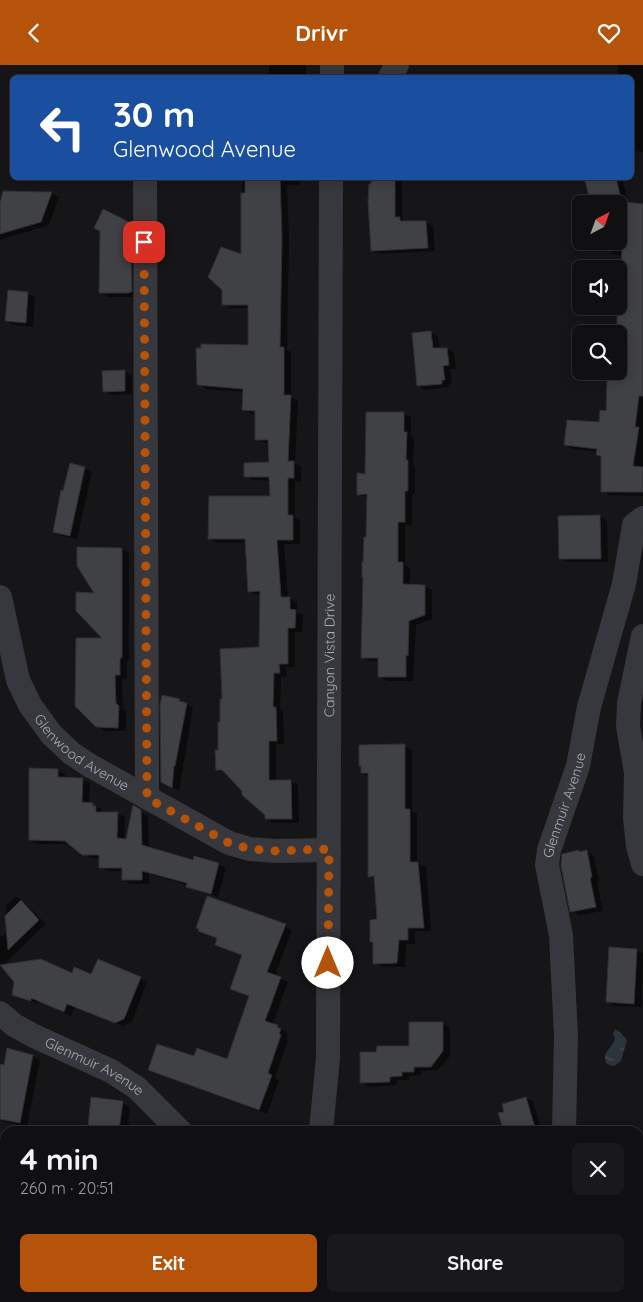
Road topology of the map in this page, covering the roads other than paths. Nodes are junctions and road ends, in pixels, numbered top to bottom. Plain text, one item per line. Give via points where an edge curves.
1 (145, 180) edge
2 (331, 180) edge
3 (643, 518) edge
4 (0, 597) edge
5 (643, 636) edge
6 (147, 798) junction
7 (329, 849) junction
8 (643, 864) edge
9 (0, 1013) edge
10 (175, 1126) edge
11 (321, 1126) edge
12 (564, 1126) edge

1 - 6 street
2 - 7 street, Canyon Vista Drive
3 - 12 street, Glenmuir Avenue via 634,525 624,584 589,707 578,766 549,850 547,865 561,935 566,1036
4 - 6 street, Glenwood Avenue via 18,680 30,705 51,734 71,753
5 - 8 street via 629,703 628,726 636,773 637,837
6 - 7 street, Glenwood Avenue via 229,843 250,849
7 - 11 street, Canyon Vista Drive via 328,1058
9 - 10 street, Glenmuir Avenue via 34,1036 111,1071 136,1089

